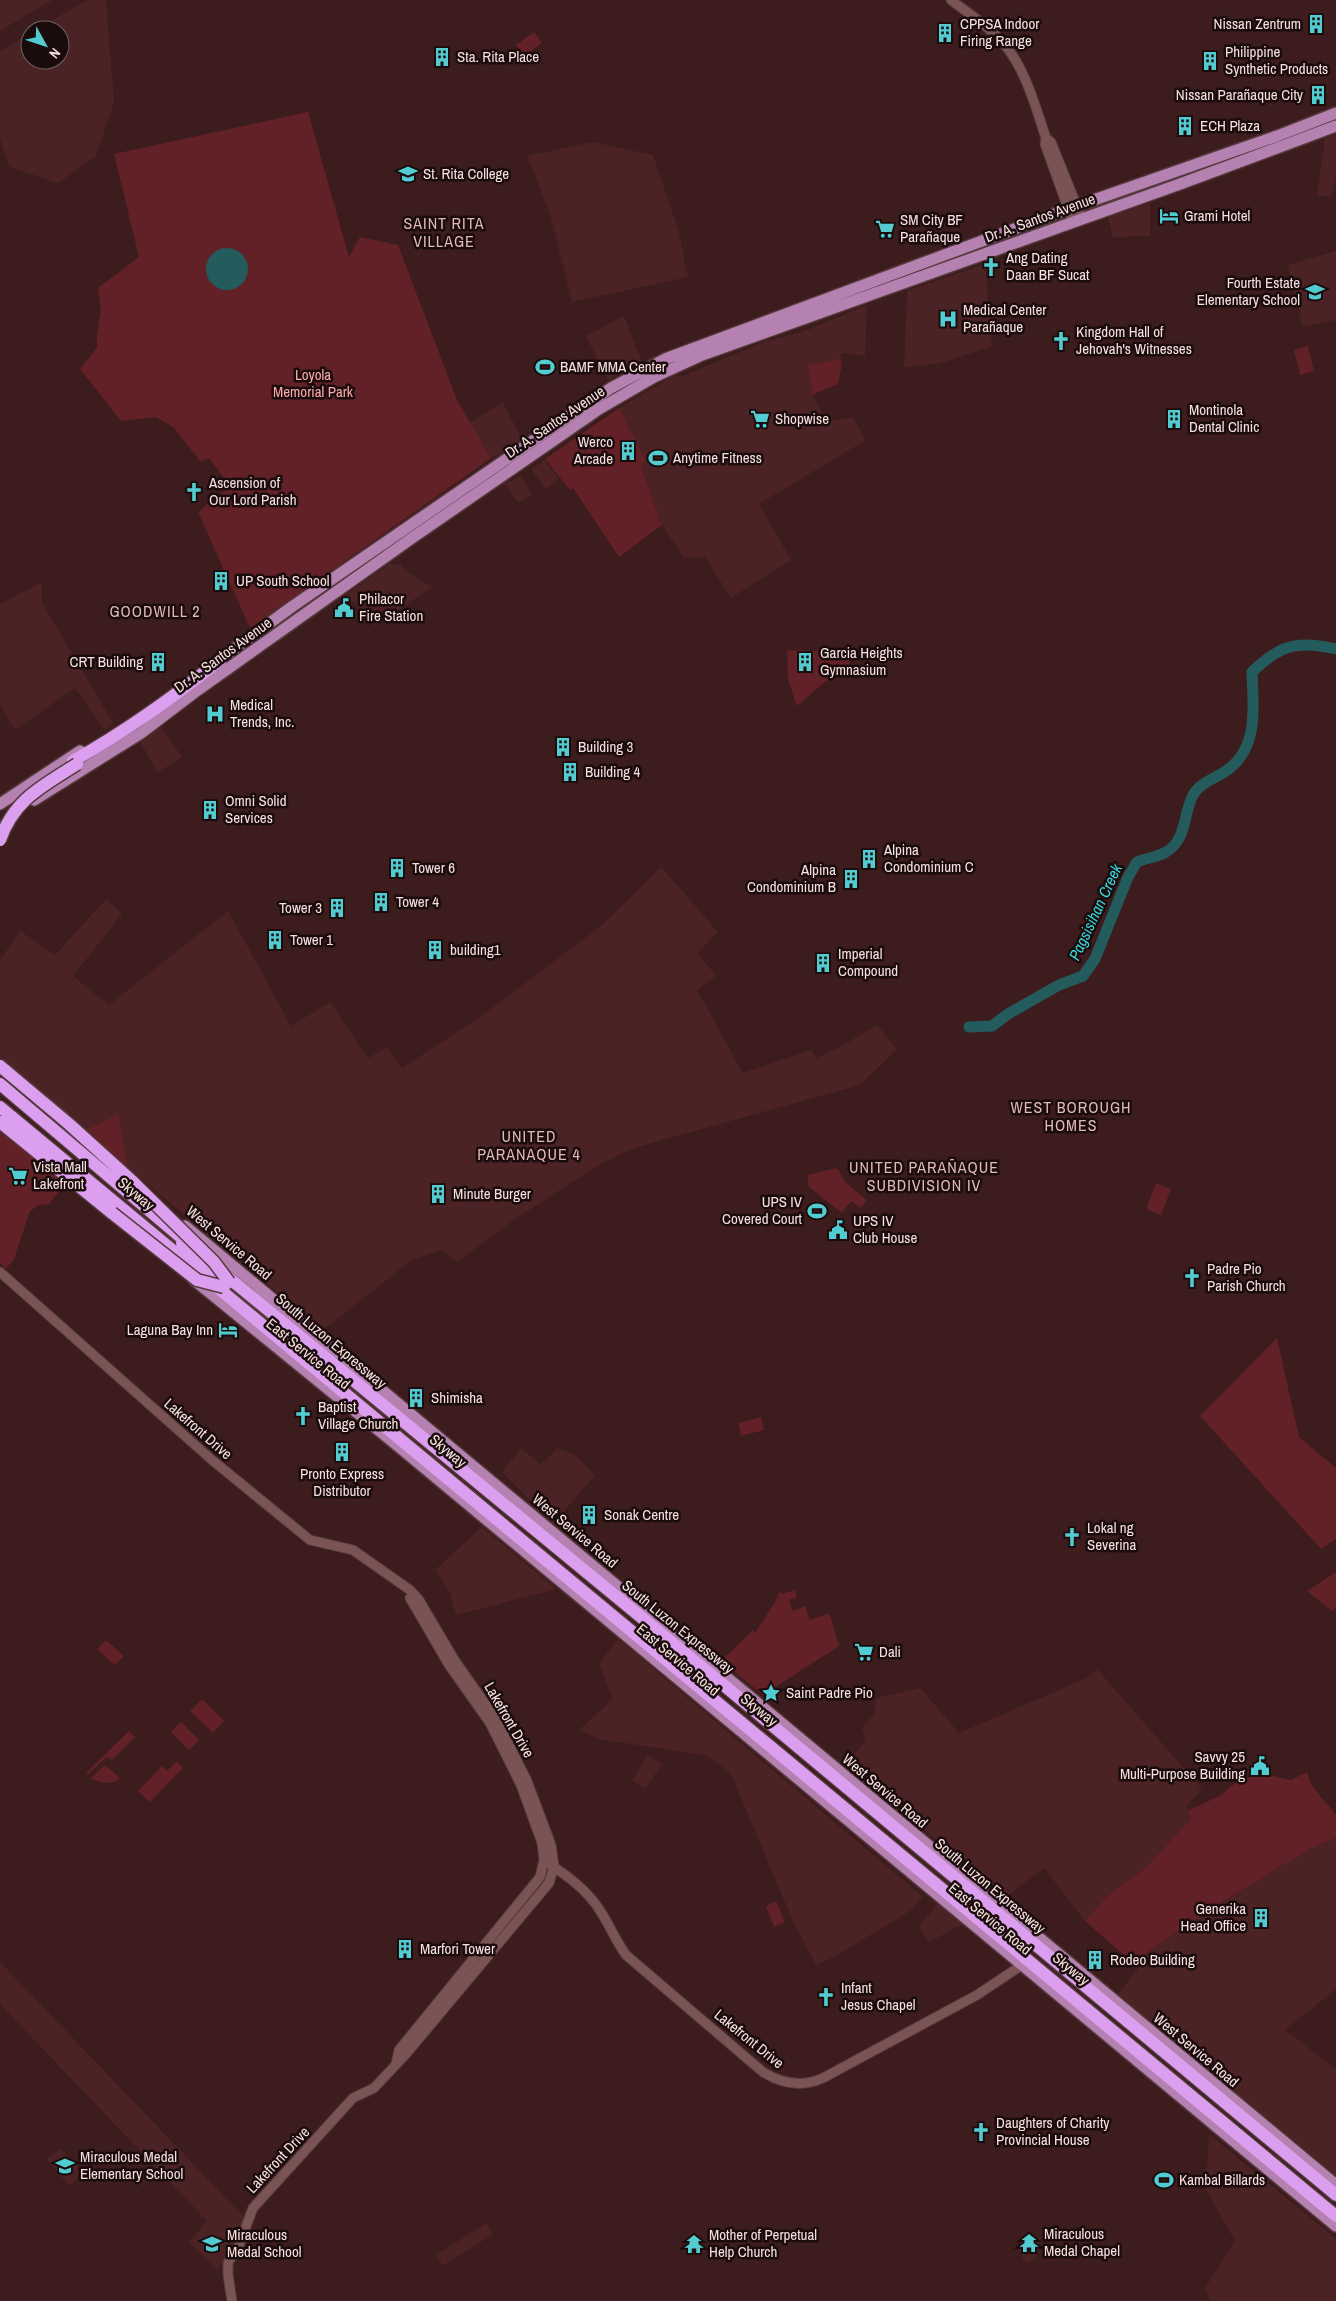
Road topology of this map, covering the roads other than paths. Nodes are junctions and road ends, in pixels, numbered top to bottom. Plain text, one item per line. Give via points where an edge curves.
1 (951, 0) edge
2 (1336, 113) edge
3 (1336, 126) edge
4 (1072, 207) junction
5 (1077, 220) junction
6 (409, 533) junction
7 (398, 541) junction
8 (221, 659) junction
9 (195, 692) junction
10 (75, 762) junction
11 (0, 804) edge
12 (0, 824) edge
13 (0, 828) edge
14 (0, 840) edge
15 (0, 1066) edge
16 (0, 1074) edge
17 (0, 1084) edge
18 (0, 1093) edge
19 (0, 1102) edge
20 (0, 1107) edge
21 (0, 1118) edge
22 (0, 1122) edge
23 (0, 1272) edge
24 (226, 1285) junction
25 (394, 1580) junction
26 (544, 1860) junction
27 (554, 1866) junction
28 (1022, 1965) junction
29 (396, 2064) junction
30 (1336, 2185) edge
31 (1336, 2195) edge
32 (1336, 2201) edge
33 (1336, 2210) edge
34 (1336, 2216) edge
35 (1336, 2226) edge
36 (232, 2301) edge

1 - 4 street via 990,29 1014,58 1032,97 1046,138 1044,144
2 - 4 main road, Dr. A. Santos Avenue
3 - 5 main road, Dr. A. Santos Avenue
4 - 5 street
4 - 6 main road, Dr. A. Santos Avenue via 665,359 611,388
5 - 6 main road, Dr. A. Santos Avenue via 670,369 599,409
6 - 7 main road, Dr. A. Santos Avenue
7 - 8 main road, Dr. A. Santos Avenue
7 - 9 main road, Dr. A. Santos Avenue
8 - 10 highway via 183,690
8 - 11 main road, Dr. A. Santos Avenue
9 - 10 highway
9 - 12 main road, Dr. A. Santos Avenue via 141,733 40,795
10 - 13 highway via 27,791 9,811
10 - 14 highway, bridge via 30,793 14,810
15 - 24 highway, bridge via 159,1206 214,1262
16 - 30 main road, West Service Road
17 - 31 highway, South Luzon Expressway
18 - 24 highway, Skyway, bridge
19 - 24 highway, Skyway
20 - 34 highway, South Luzon Expressway
21 - 28 main road, East Service Road via 56,1161 206,1291 316,1378
22 - 24 highway, bridge via 197,1280
23 - 25 street, Lakefront Drive via 212,1460 310,1540 353,1550
24 - 32 highway, Skyway
24 - 33 highway, Skyway
25 - 26 street, Lakefront Drive via 415,1604 449,1665 480,1706 497,1736 533,1816
25 - 27 street, Lakefront Drive via 419,1600 455,1661 496,1719 533,1796 551,1845
26 - 27 street, Lakefront Drive
26 - 29 street, Lakefront Drive via 540,1877 399,2050
27 - 28 street, Lakefront Drive via 579,1885 600,1910 626,1955 764,2072 788,2083 823,2078 977,1994
27 - 29 street, Lakefront Drive via 549,1883
28 - 35 main road, East Service Road
29 - 36 street, Lakefront Drive via 374,2088 353,2098 256,2203 228,2263

